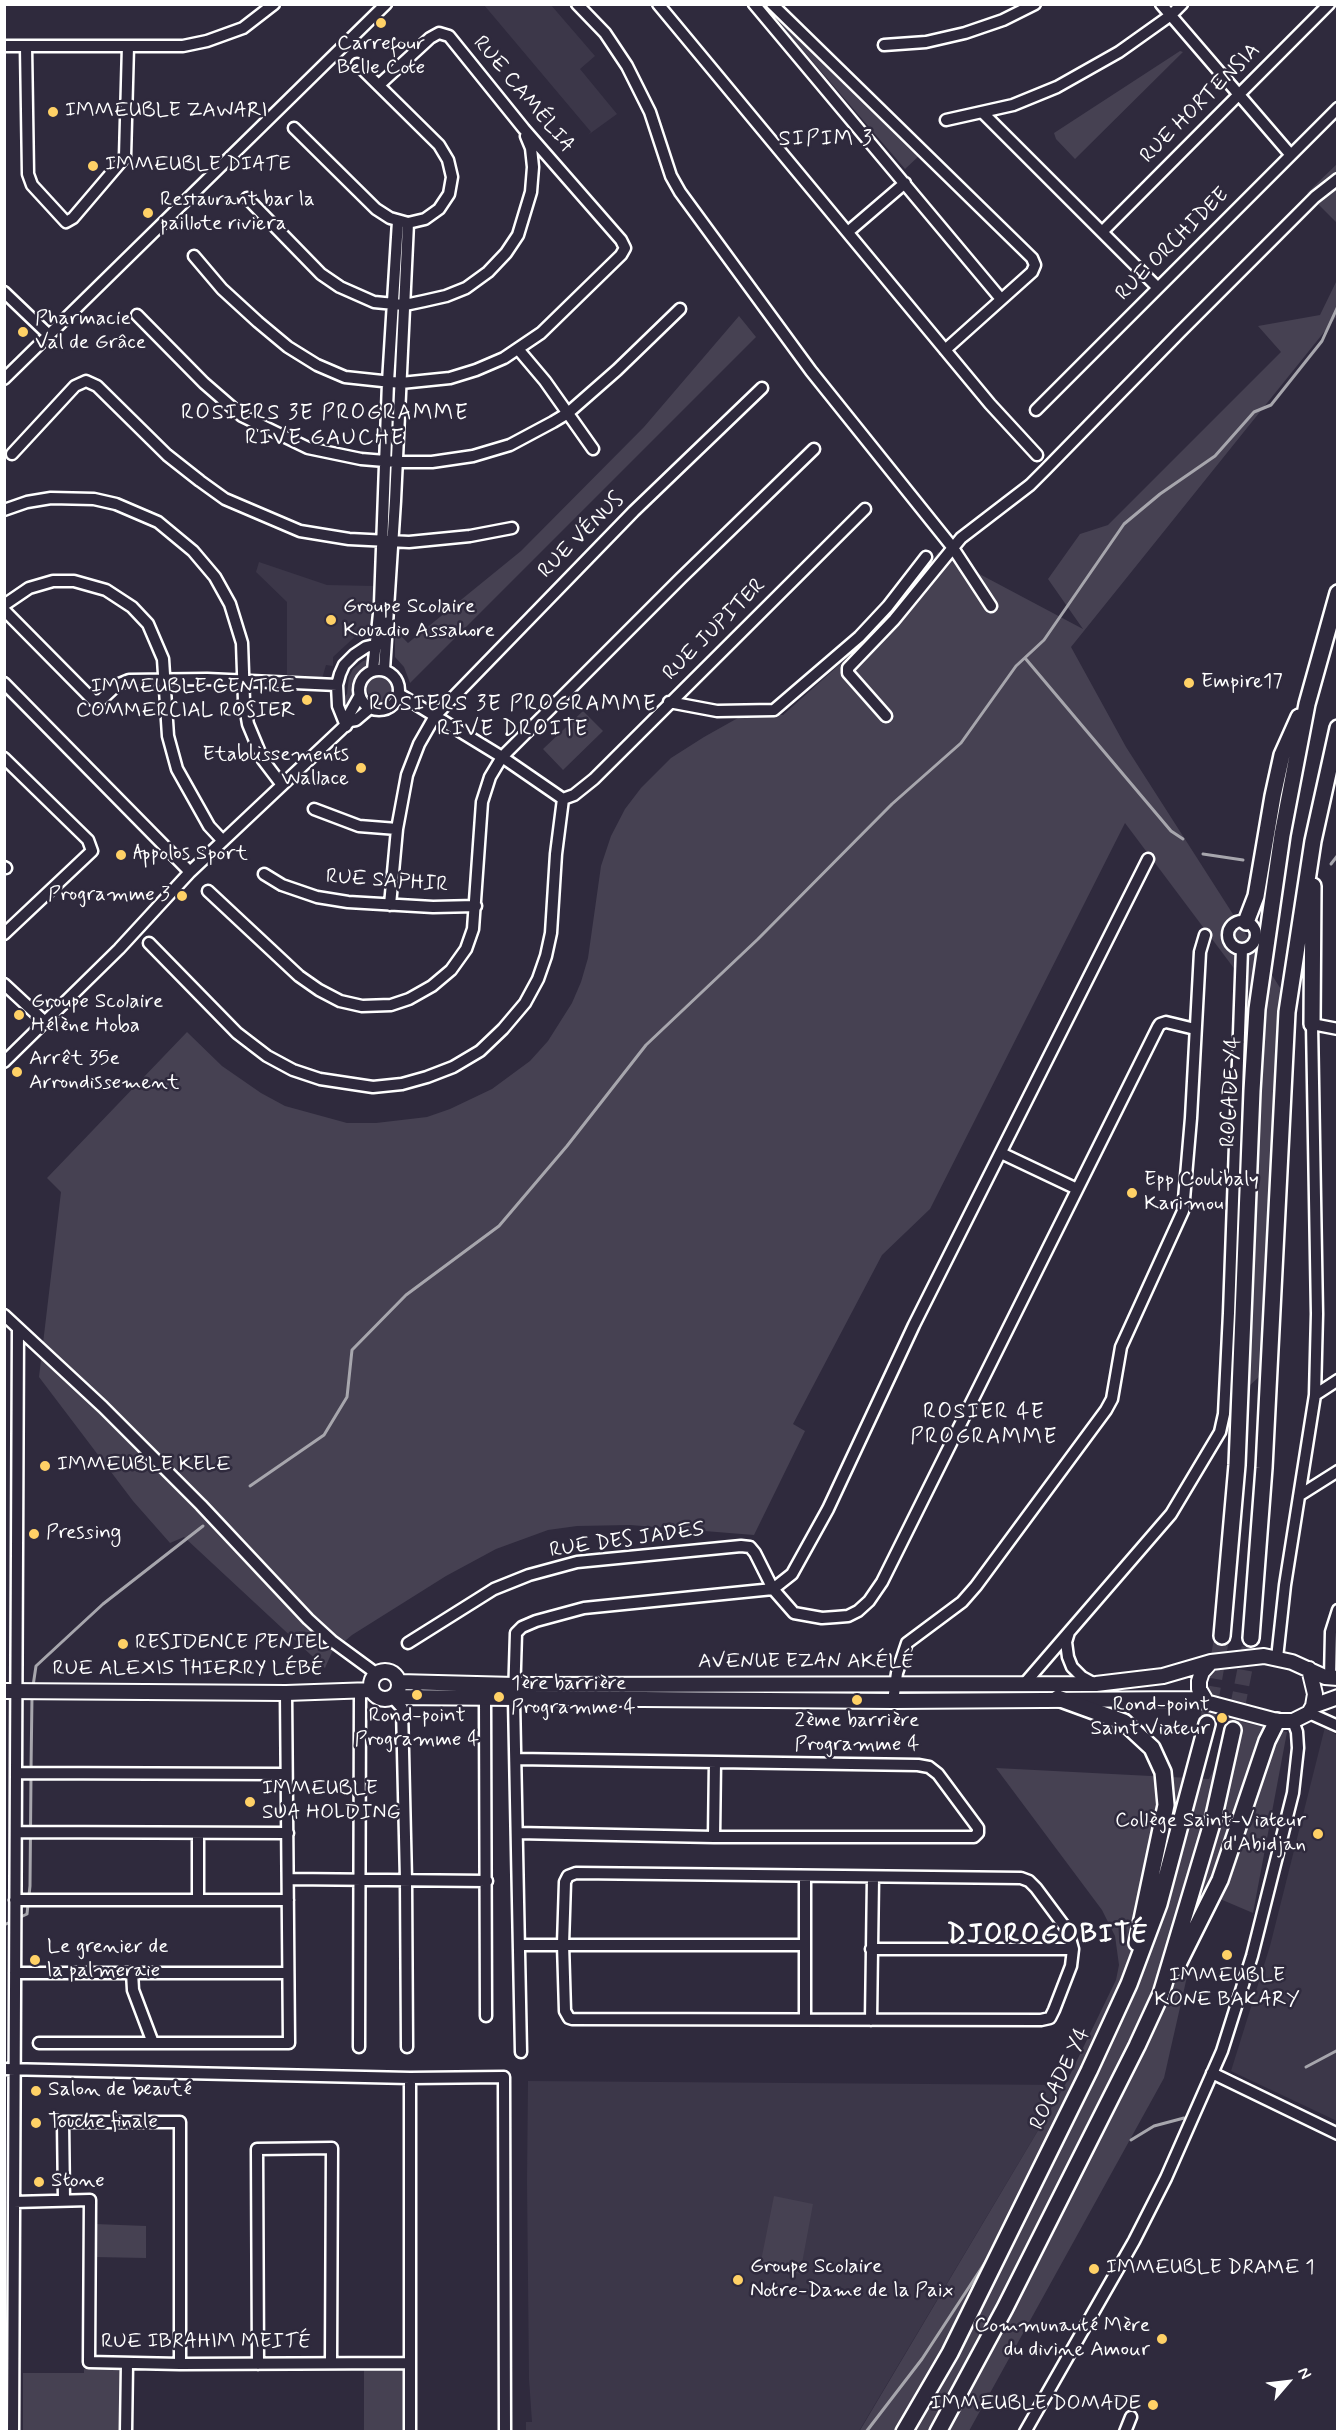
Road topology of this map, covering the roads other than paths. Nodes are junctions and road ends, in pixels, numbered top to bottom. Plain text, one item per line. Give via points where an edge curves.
1 (274, 4) edge
2 (386, 4) edge
3 (577, 4) edge
4 (658, 4) edge
5 (754, 4) edge
6 (772, 4) edge
7 (1035, 4) edge
8 (1161, 4) edge
9 (1182, 4) edge
10 (1329, 4) edge
11 (1171, 15) junction
12 (884, 45) dead end
13 (4, 46) edge
14 (128, 46) junction
15 (26, 47) junction
16 (357, 64) dead end
17 (379, 85) junction
18 (1238, 94) junction
19 (1338, 108) edge
20 (983, 113) junction
21 (946, 120) dead end
22 (294, 128) dead end
23 (524, 129) junction
24 (1290, 154) junction
25 (1338, 178) edge
26 (906, 183) junction
27 (248, 198) dead end
28 (403, 222) junction
29 (849, 231) junction
30 (1102, 232) junction
31 (194, 256) dead end
32 (1158, 288) junction
33 (4, 292) edge
34 (1001, 299) junction
35 (393, 305) junction
36 (405, 305) junction
37 (680, 309) dead end
38 (137, 315) dead end
39 (49, 335) junction
40 (518, 349) junction
41 (945, 350) junction
42 (4, 379) edge
43 (388, 382) junction
44 (401, 383) junction
45 (762, 388) dead end
46 (1036, 410) dead end
47 (568, 413) junction
48 (593, 449) dead end
49 (814, 449) dead end
50 (12, 454) dead end
51 (1037, 455) dead end
52 (385, 461) junction
53 (397, 462) junction
54 (865, 508) dead end
55 (4, 510) edge
56 (512, 528) dead end
57 (388, 541) junction
58 (953, 548) junction
59 (926, 557) dead end
60 (1338, 593) edge
61 (4, 605) edge
62 (991, 606) dead end
63 (4, 610) edge
64 (381, 643) junction
65 (379, 670) junction
66 (163, 679) junction
67 (243, 682) junction
68 (4, 683) edge
69 (337, 685) junction
70 (399, 694) junction
71 (359, 697) junction
72 (669, 702) junction
73 (1307, 704) junction
74 (369, 708) junction
75 (435, 716) junction
76 (886, 716) dead end
77 (348, 724) junction
78 (1338, 728) edge
79 (502, 757) junction
80 (4, 758) edge
81 (282, 785) junction
82 (563, 799) junction
83 (314, 809) dead end
84 (397, 829) junction
85 (223, 841) junction
86 (1313, 841) junction
87 (1148, 859) dead end
88 (190, 872) junction
89 (264, 874) dead end
90 (208, 891) dead end
91 (390, 905) junction
92 (476, 906) junction
93 (1246, 922) junction
94 (4, 934) edge
95 (1204, 935) dead end
96 (149, 943) dead end
97 (1242, 949) junction
98 (4, 984) edge
99 (46, 1023) junction
100 (1312, 1024) junction
101 (1195, 1029) junction
102 (1338, 1029) edge
103 (4, 1062) edge
104 (1001, 1153) junction
105 (1077, 1189) junction
106 (4, 1315) edge
107 (18, 1328) junction
108 (1338, 1380) edge
109 (1315, 1395) junction
110 (1338, 1472) edge
111 (1300, 1495) junction
112 (773, 1589) junction
113 (1338, 1610) edge
114 (1069, 1632) junction
115 (1222, 1636) tunnel mouth
116 (1251, 1638) tunnel mouth
117 (408, 1643) dead end
118 (1277, 1658) junction
119 (1211, 1662) junction
120 (1309, 1669) junction
121 (377, 1674) junction
122 (1334, 1678) edge
123 (399, 1682) junction
124 (1025, 1683) junction
125 (515, 1684) junction
126 (895, 1684) junction
127 (1096, 1684) junction
128 (366, 1690) junction
129 (10, 1691) edge
130 (286, 1693) junction
131 (392, 1697) junction
132 (1338, 1697) edge
133 (1058, 1698) junction
134 (485, 1699) junction
135 (514, 1699) junction
136 (893, 1701) junction
137 (1206, 1701) junction
138 (1311, 1709) junction
139 (1277, 1721) junction
140 (1293, 1721) junction
141 (1207, 1724) tunnel mouth
142 (1338, 1726) edge
143 (1233, 1730) tunnel mouth
144 (516, 1759) junction
145 (715, 1762) junction
146 (16, 1773) junction
147 (285, 1774) junction
148 (16, 1832) junction
149 (198, 1833) junction
150 (288, 1833) junction
151 (518, 1833) junction
152 (714, 1837) junction
153 (10, 1875) edge
154 (805, 1876) junction
155 (873, 1878) junction
156 (288, 1879) junction
157 (358, 1880) junction
158 (406, 1880) junction
159 (487, 1881) junction
160 (15, 1900) junction
161 (198, 1900) junction
162 (288, 1900) junction
163 (563, 1944) junction
164 (10, 1945) edge
165 (519, 1945) junction
166 (805, 1945) junction
167 (871, 1949) junction
168 (1073, 1949) junction
169 (132, 1972) junction
170 (15, 1973) junction
171 (288, 1973) junction
172 (1129, 1984) junction
173 (1161, 1994) junction
174 (486, 2016) dead end
175 (805, 2019) junction
176 (871, 2020) junction
177 (39, 2043) dead end
178 (153, 2043) junction
179 (359, 2047) dead end
180 (407, 2048) dead end
181 (521, 2052) dead end
182 (9, 2069) edge
183 (1212, 2073) junction
184 (410, 2078) junction
185 (1338, 2134) edge
186 (64, 2200) junction
187 (18, 2201) junction
188 (9, 2362) edge
189 (332, 2362) junction
190 (409, 2363) junction
191 (127, 2364) junction
192 (180, 2364) junction
193 (258, 2364) junction
194 (1131, 2417) dead end
195 (12, 2432) edge
196 (126, 2432) edge
197 (410, 2432) edge
198 (505, 2432) edge
199 (903, 2432) edge
200 (938, 2432) edge
201 (1025, 2432) edge
202 (1125, 2432) edge

1 - 14 street via 243,28 207,41 183,46
2 - 39 street
3 - 58 street via 605,33 627,66 650,112 680,192 811,371
4 - 29 street
5 - 26 street
6 - 34 street via 1032,258 1032,272
7 - 12 street via 965,33 926,42
8 - 11 street
9 - 11 street
10 - 18 street, RUE HORTENSIA
11 - 18 street
11 - 20 street via 1119,52 1057,87
13 - 15 street
14 - 15 street
14 - 15 street via 125,157 66,222 32,185 28,174
16 - 17 street
17 - 23 street, RUE CAMÉLIA via 430,38 439,33 449,36
17 - 28 street via 439,145 452,177 449,194 439,208 424,219
18 - 24 street
18 - 30 street, RUE HORTENSIA
19 - 24 street, RUE ORCHIDEE
20 - 21 street
20 - 30 street
22 - 28 street via 376,209
23 - 36 street via 531,148 531,192 518,235 506,254 466,288
23 - 40 street, RUE CAMÉLIA via 626,248 541,333
24 - 32 street, RUE ORCHIDEE
25 - 58 street via 1038,477
26 - 29 street
26 - 34 street
27 - 35 street via 327,278 356,295
28 - 35 street
28 - 36 street
29 - 41 street
30 - 32 street
31 - 43 street via 258,322 298,353 345,377
32 - 46 street, RUE ORCHIDEE
33 - 39 street
34 - 41 street
35 - 36 street
35 - 43 street
36 - 44 street
37 - 47 street
38 - 52 street via 242,416 308,448
39 - 42 street
40 - 44 street via 450,378
40 - 47 street
41 - 51 street
43 - 44 street
43 - 52 street
44 - 53 street
45 - 75 street, RUE VÉNUS via 634,511
47 - 48 street
47 - 53 street via 510,445 473,456
49 - 79 street
50 - 57 street via 75,386 86,381 97,386 167,455 225,499 300,531 349,540
52 - 53 street
52 - 57 street
53 - 57 street
54 - 72 street, RUE JUPITER
55 - 67 street via 51,498 94,499 143,514 170,530 203,561 230,604 242,643
56 - 57 street via 470,537
57 - 64 street
58 - 62 street
58 - 76 street via 894,620 848,668 848,673
59 - 72 street via 859,637 774,710 717,711
60 - 73 highway, ROCADE Y4
61 - 66 street via 29,588 53,581 74,581 106,590 132,607 148,624 163,659
63 - 66 street via 93,701 101,700 123,682
64 - 65 street
64 - 69 street via 366,647 344,665
65 - 70 street via 393,675
65 - 71 street via 364,676 358,686
66 - 67 street
66 - 85 street via 168,736 177,769 209,826
67 - 69 street
67 - 81 street via 248,724 263,760
68 - 88 street
69 - 77 street via 338,706
70 - 74 street via 388,709
70 - 75 street
71 - 74 street
71 - 77 street
72 - 82 street, RUE JUPITER via 594,779
73 - 93 highway via 1282,755 1256,896
73 - 115 highway, ROCADE Y4 via 1282,835 1257,1010 1237,1465
74 - 77 street
75 - 79 street
75 - 84 street, RUE VÉNUS via 407,775
77 - 81 street
78 - 86 highway
79 - 82 street
79 - 92 street via 482,802
80 - 94 street via 88,840 92,851
81 - 85 street
82 - 96 street via 551,933 537,979 518,1012 480,1051 427,1077 373,1087 320,1079 293,1070 237,1033
83 - 84 street via 359,825
84 - 91 street, RUE VÉNUS
85 - 88 street
86 - 100 highway
86 - 116 highway via 1287,1012
87 - 104 street
88 - 99 street
89 - 91 street, RUE SAPHIR via 317,897
90 - 92 street via 299,976 340,1001 362,1006 391,1005 409,999 451,970 466,949
91 - 92 street, RUE SAPHIR
93 - 97 street via 1256,936 1253,944
93 - 97 street via 1237,922 1228,933 1233,946
95 - 101 street
97 - 114 street via 1224,1414 1220,1432 1171,1514
98 - 99 street
99 - 103 street
100 - 102 street
100 - 109 street
101 - 105 street, RUE DES JADES via 1160,1024
101 - 126 street via 1183,1211 1121,1347 1112,1399 976,1586 962,1602 907,1643
104 - 105 street
104 - 112 street via 828,1509 797,1567
105 - 112 street, RUE DES JADES via 882,1582 869,1601 848,1616 822,1618 794,1613
106 - 107 street
107 - 121 street via 201,1505 308,1619
107 - 129 street
108 - 109 street
109 - 111 street
110 - 111 street
111 - 118 street
112 - 117 street, RUE DES JADES via 755,1553 741,1546 577,1563 494,1589
112 - 125 street via 584,1608 536,1621 516,1634
113 - 122 street via 1331,1632
114 - 124 street
114 - 127 street via 1066,1642 1072,1667
118 - 119 main road, AVENUE EZAN AKÉLÉ
118 - 120 main road, AVENUE EZAN AKÉLÉ
119 - 127 main road, AVENUE EZAN AKÉLÉ via 1163,1676
119 - 137 main road via 1199,1681
120 - 122 main road, AVENUE EZAN AKÉLÉ
120 - 138 main road via 1315,1694
121 - 123 main road via 390,1672
121 - 128 main road
123 - 125 main road, AVENUE EZAN AKÉLÉ
123 - 131 main road
124 - 126 main road, AVENUE EZAN AKÉLÉ
124 - 127 main road, AVENUE EZAN AKÉLÉ
125 - 126 main road, AVENUE EZAN AKÉLÉ
125 - 135 street
126 - 136 street
128 - 130 main road, RUE ALEXIS THIERRY LÉBÉ
128 - 131 main road via 380,1698
128 - 157 street
129 - 130 main road, RUE ALEXIS THIERRY LÉBÉ
129 - 146 street
130 - 147 street
131 - 134 main road, AVENUE EZAN AKÉLÉ
131 - 158 street via 402,1708
132 - 138 main road
133 - 136 main road, AVENUE EZAN AKÉLÉ
133 - 137 main road, AVENUE EZAN AKÉLÉ
133 - 172 highway via 1124,1722 1152,1748 1163,1772 1166,1805
134 - 135 main road, AVENUE EZAN AKÉLÉ
134 - 159 street
135 - 136 main road, AVENUE EZAN AKÉLÉ
135 - 144 street
137 - 139 main road, AVENUE EZAN AKÉLÉ
138 - 140 main road
138 - 142 street
139 - 140 main road, AVENUE EZAN AKÉLÉ
139 - 173 highway via 1220,1880
140 - 183 street via 1298,1748 1293,1793 1252,1956
141 - 172 highway, ROCADE Y4 via 1159,1904
143 - 173 highway via 1213,1820
144 - 145 street
144 - 151 street
145 - 152 street
145 - 152 street via 929,1767 938,1774 978,1833 974,1837
146 - 147 street
146 - 148 street
147 - 150 street
148 - 149 street
148 - 153 street
149 - 150 street
149 - 161 street
150 - 156 street
151 - 152 street
151 - 165 street
153 - 160 street
154 - 155 street
154 - 163 street via 572,1874 565,1881
154 - 166 street
155 - 167 street
155 - 168 street via 1021,1878 1029,1881 1047,1902 1068,1931
156 - 157 street
156 - 162 street
157 - 158 street
157 - 179 street
158 - 159 street
158 - 180 street
159 - 174 street
160 - 161 street
160 - 164 street
161 - 162 street
162 - 171 street
163 - 165 street
163 - 166 street
163 - 175 street via 568,2018
164 - 170 street
165 - 181 street
166 - 175 street
167 - 168 street
167 - 176 street
168 - 176 street via 1071,1966 1050,2018
169 - 170 street
169 - 171 street
169 - 178 street via 133,1990
170 - 182 street
171 - 178 street via 289,2043
172 - 199 highway, ROCADE Y4 via 950,2353
173 - 200 highway via 1000,2318
175 - 176 street
177 - 178 street
182 - 184 street
182 - 187 street
183 - 185 street
183 - 201 street via 1134,2241
184 - 190 street
184 - 198 street via 504,2078
186 - 187 street, RUE IBRAHIM MEITÉ
186 - 191 street, RUE IBRAHIM MEITÉ via 90,2200 89,2362
186 - 192 street via 63,2122 180,2122
187 - 188 street
188 - 195 street
189 - 190 street, RUE IBRAHIM MEITÉ
189 - 193 street, RUE IBRAHIM MEITÉ
189 - 193 street via 332,2148 257,2149
190 - 197 street
191 - 192 street, RUE IBRAHIM MEITÉ
191 - 196 street
192 - 193 street, RUE IBRAHIM MEITÉ
194 - 202 street

